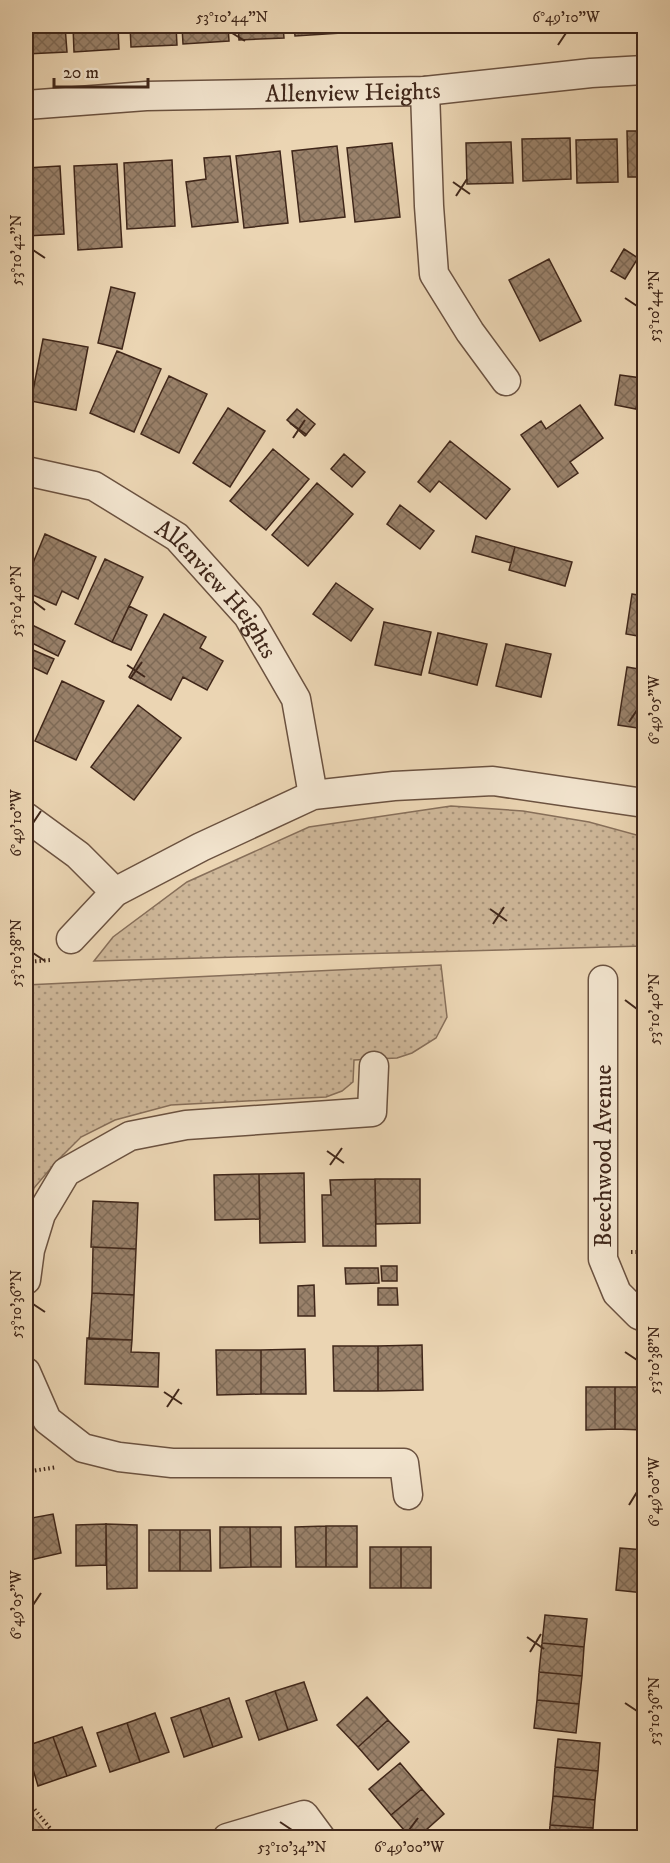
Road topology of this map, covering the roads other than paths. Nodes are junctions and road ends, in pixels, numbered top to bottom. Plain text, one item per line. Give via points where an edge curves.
1 (645, 70) edge
2 (425, 91) junction
3 (26, 105) edge
4 (506, 381) dead end
5 (26, 471) edge
6 (313, 795) junction
7 (645, 803) edge
8 (26, 817) edge
9 (115, 892) junction
10 (71, 939) dead end
11 (603, 980) dead end
12 (374, 1066) dead end
13 (26, 1280) edge
14 (645, 1317) edge
15 (26, 1372) edge
16 (408, 1494) dead end
17 (226, 1838) edge
18 (321, 1838) edge

1 - 2 street, Allenview Heights
2 - 3 street, Allenview Heights via 146,96
2 - 4 street via 434,274
5 - 6 street, Allenview Heights via 94,486 177,537 241,607 296,699
6 - 7 street via 394,786 493,782
6 - 9 street
8 - 9 street via 78,855
9 - 10 street
11 - 14 street, Beechwood Avenue via 603,1259 617,1293
12 - 13 street via 372,1112 186,1125 130,1136 66,1172 40,1214
15 - 16 street via 47,1420 83,1448 172,1464 404,1463
17 - 18 street via 304,1815

